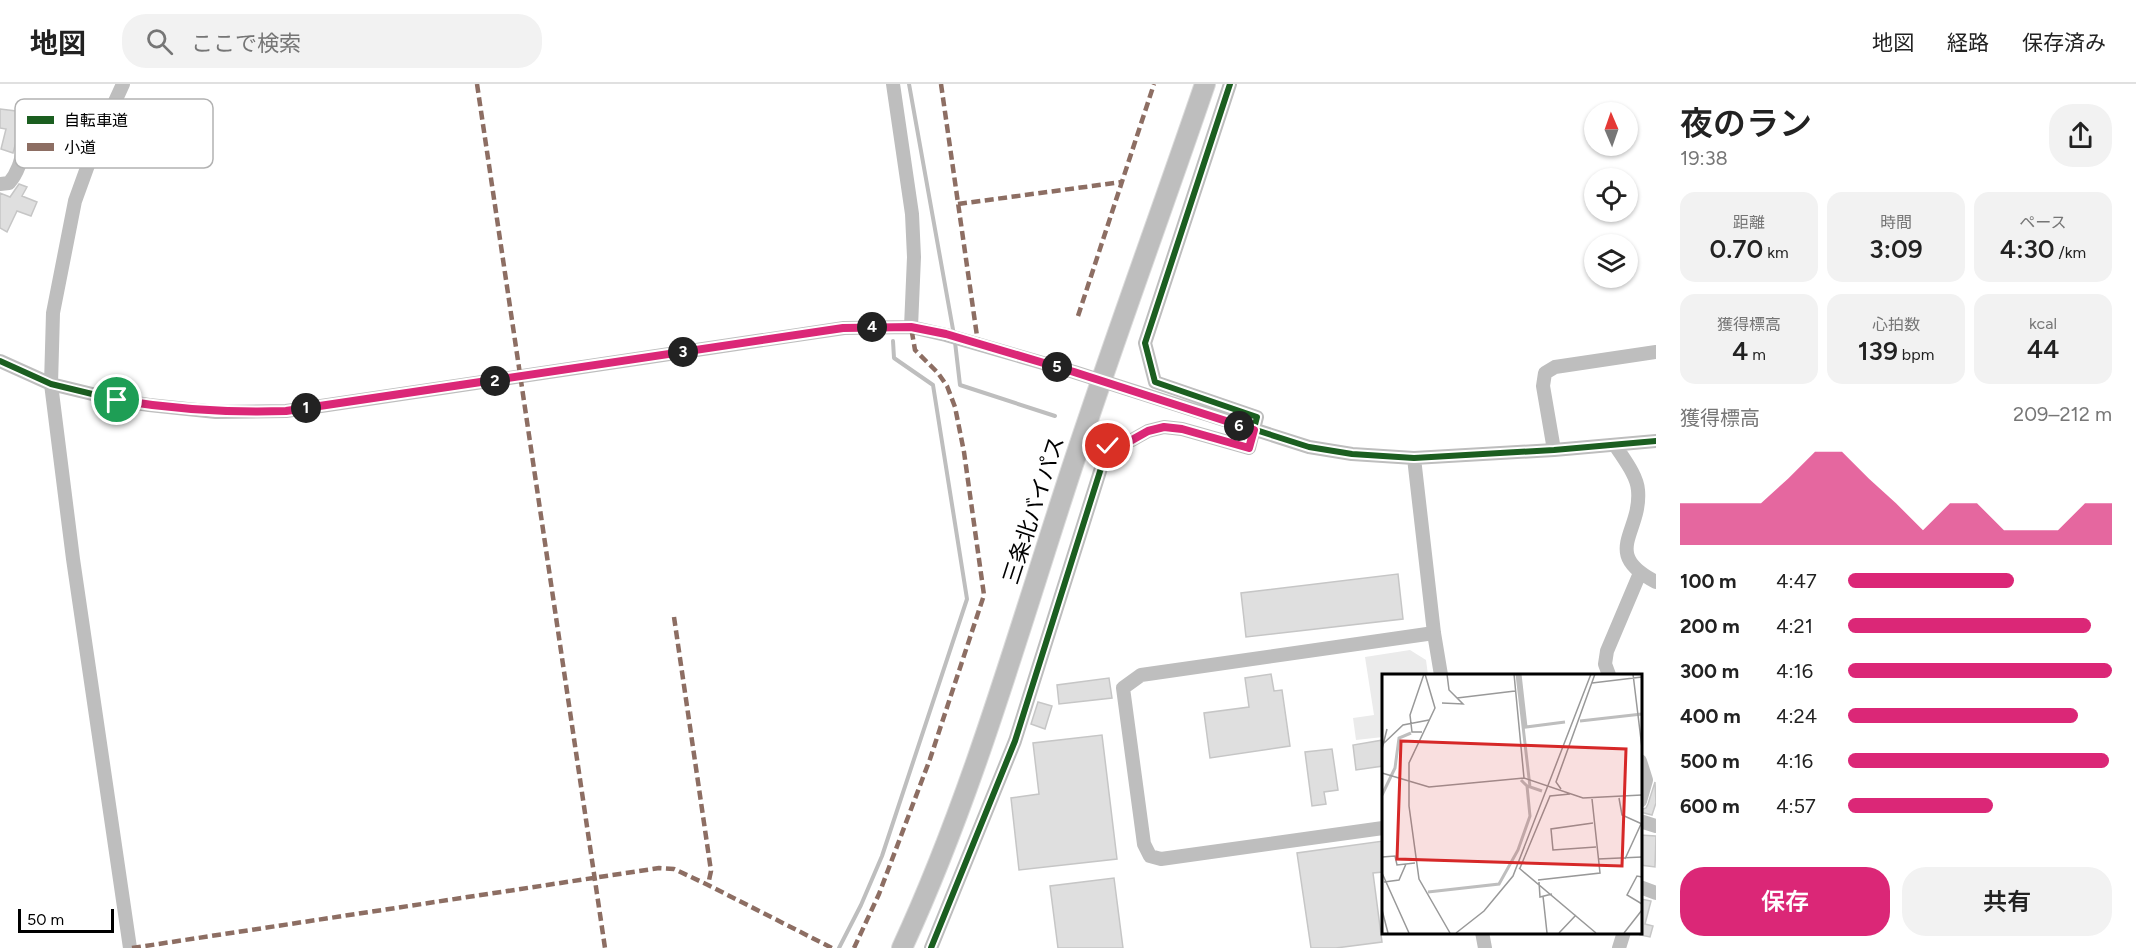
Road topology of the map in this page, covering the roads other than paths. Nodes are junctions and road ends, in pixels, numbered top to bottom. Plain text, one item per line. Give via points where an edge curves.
1 (123, 84) edge
2 (893, 84) edge
3 (1205, 84) edge
4 (1230, 84) edge
5 (116, 99) edge
6 (18, 168) edge
7 (86, 168) edge
8 (0, 184) edge
9 (911, 327) junction
10 (1656, 352) edge
11 (0, 361) edge
12 (1100, 380) junction
13 (51, 384) junction
14 (1254, 430) junction
15 (1656, 441) edge
16 (1615, 445) junction
17 (1554, 450) junction
18 (1414, 458) junction
19 (1640, 573) junction
20 (1656, 582) edge
21 (1434, 633) junction
22 (1441, 674) edge
23 (1609, 674) edge
24 (1641, 764) edge
25 (1641, 798) edge
26 (1641, 821) edge
27 (1656, 826) edge
28 (1382, 828) edge
29 (1641, 887) edge
30 (1656, 893) edge
31 (1482, 933) edge
32 (1624, 933) edge
33 (130, 948) edge
34 (902, 948) edge
35 (931, 948) edge
36 (1485, 948) edge
37 (1619, 948) edge

1 - 5 street
2 - 9 street via 912,214
3 - 12 highway, 三条北バイパス
4 - 14 street via 1144,343 1155,382 1257,417
6 - 8 street via 9,183
7 - 13 street via 75,201 53,314
9 - 12 street
9 - 13 street via 843,328 286,411 181,410
10 - 17 street via 1555,367 1545,373 1543,386
11 - 13 street
12 - 14 street
12 - 34 highway, 三条北バイパス via 977,760
13 - 33 street
14 - 18 street via 1309,447
14 - 35 street via 1249,448 1164,427 1108,446 1015,741
15 - 16 street
16 - 17 street
16 - 19 street via 1638,488 1626,547 1629,561
17 - 18 street
18 - 21 street
19 - 20 street
19 - 23 street via 1607,651
21 - 22 street
21 - 28 street via 1141,675 1123,688 1144,844 1150,856 1161,859
24 - 25 street via 1646,780
26 - 27 street
29 - 30 street
31 - 36 street
32 - 37 street

